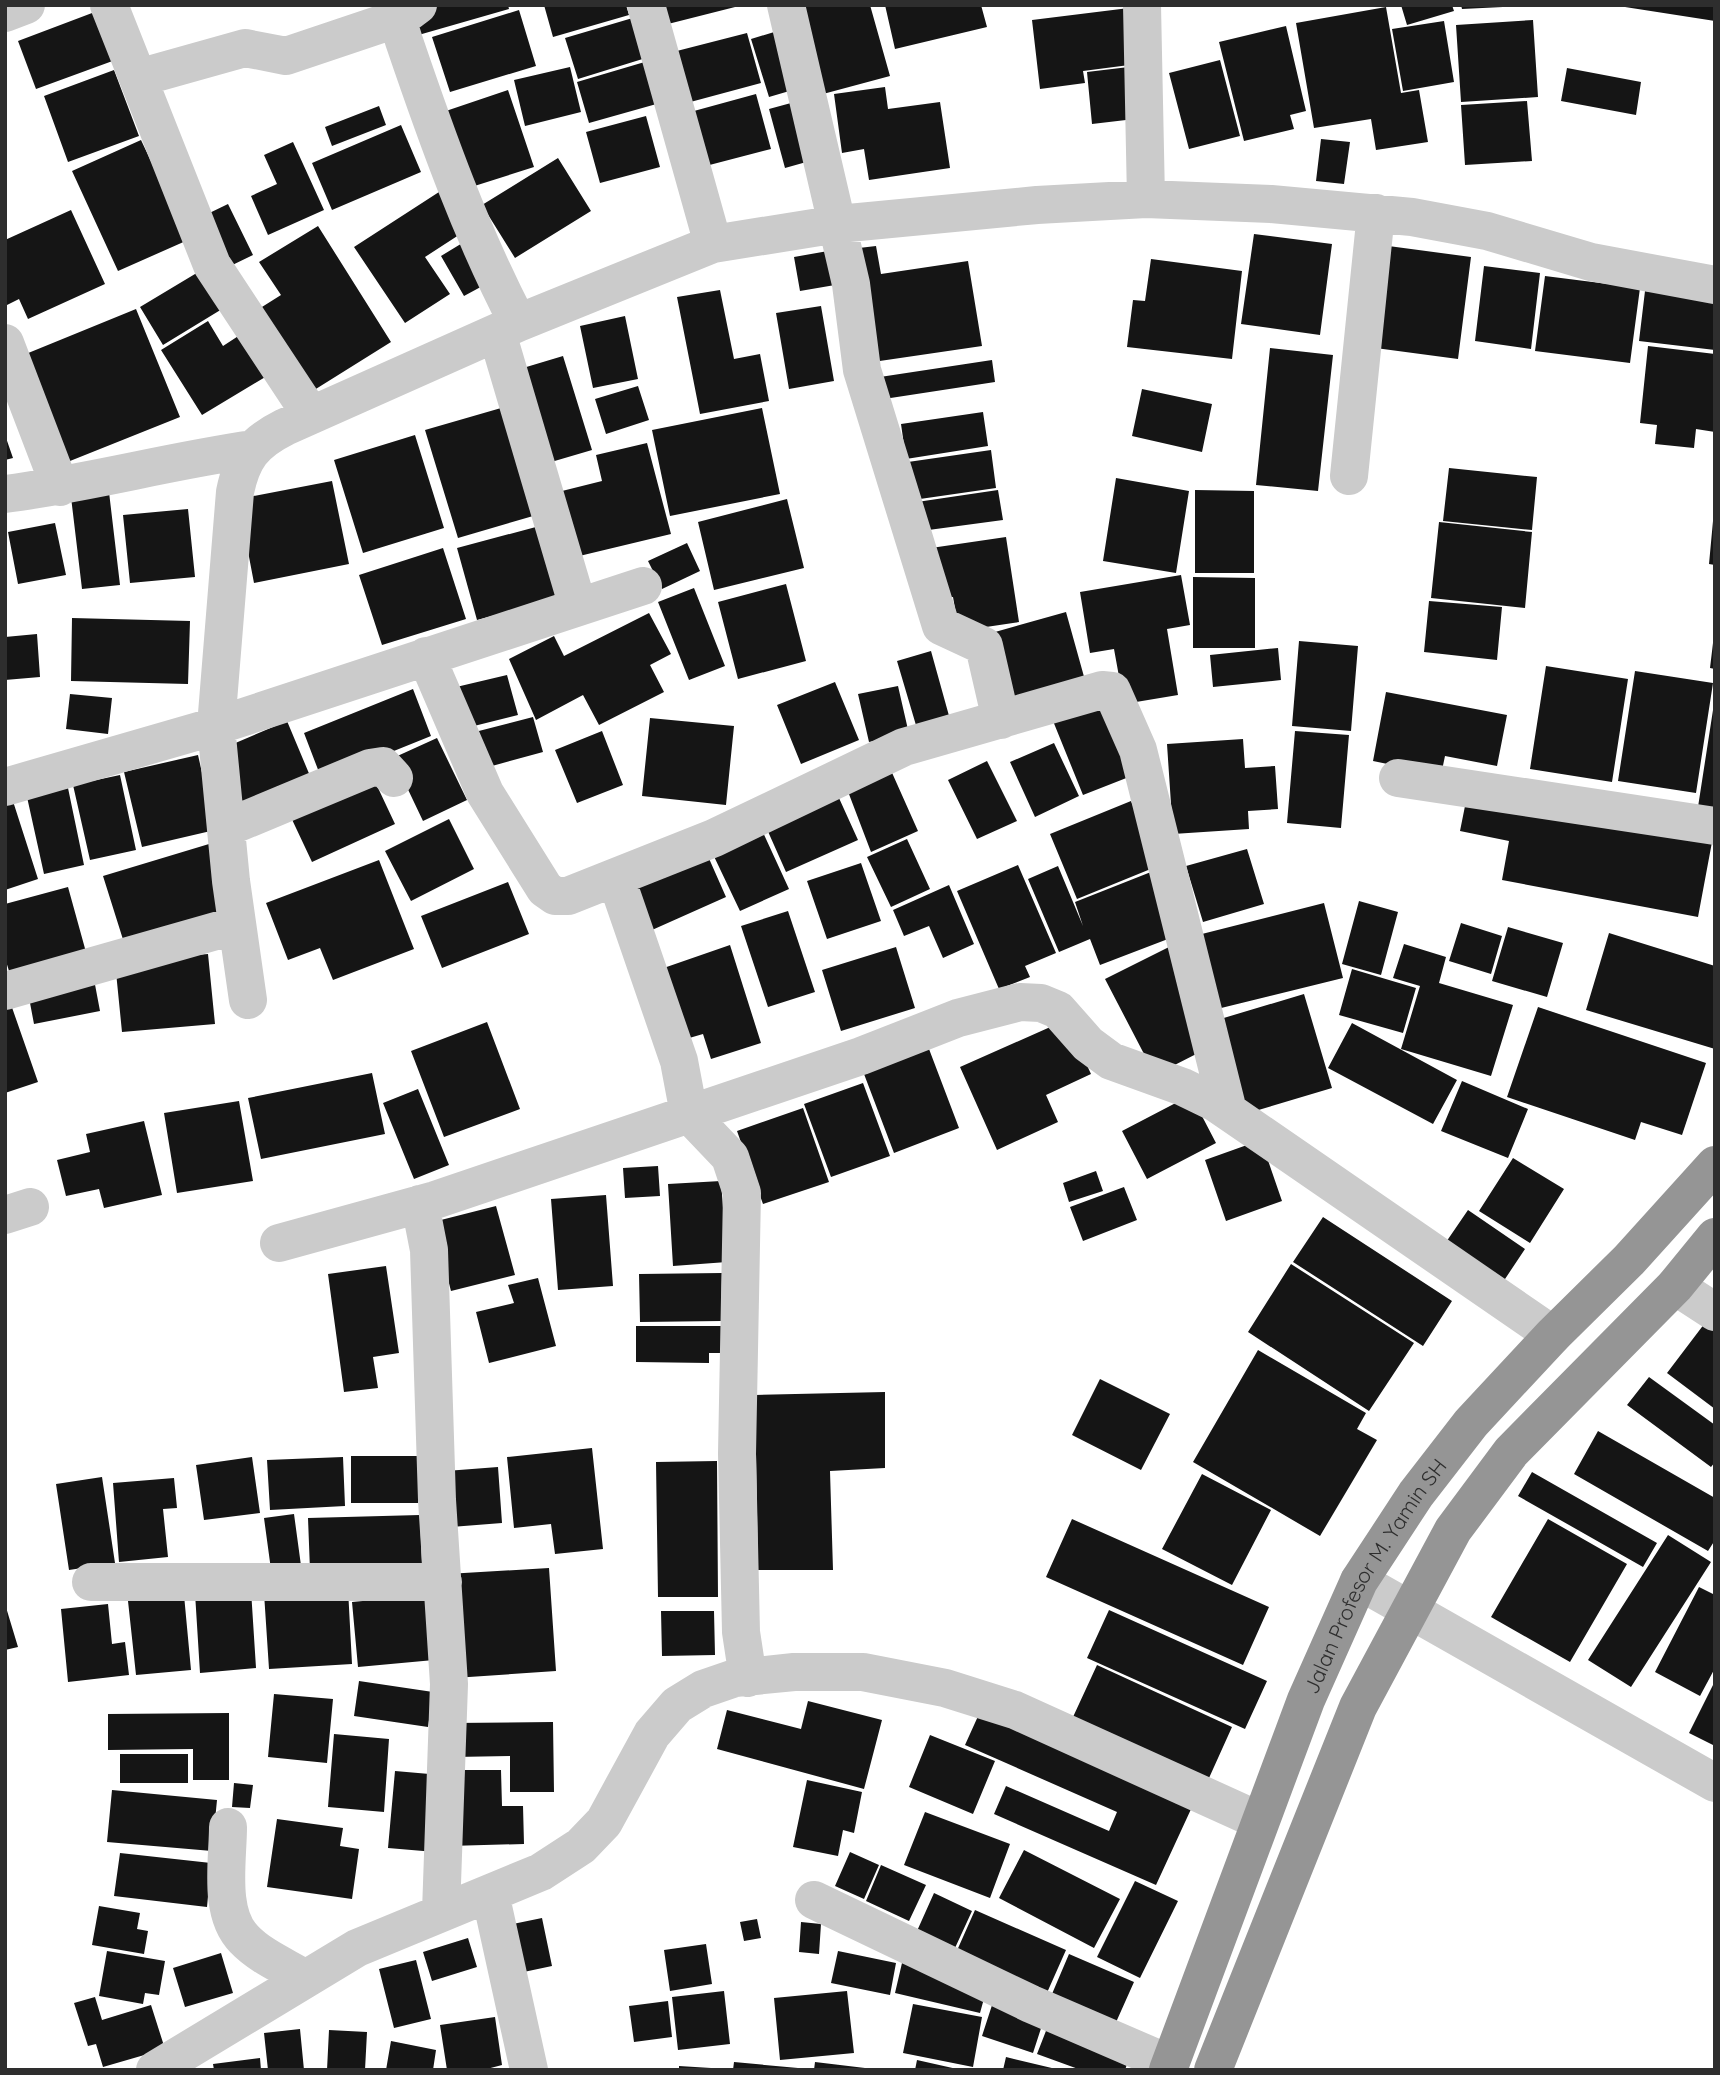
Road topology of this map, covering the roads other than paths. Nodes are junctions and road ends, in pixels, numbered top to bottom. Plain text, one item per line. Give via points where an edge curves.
1 (26, 5) edge
2 (108, 5) edge
3 (646, 5) edge
4 (786, 5) edge
5 (1142, 5) edge
6 (410, 11) edge
7 (5, 13) edge
8 (138, 78) junction
9 (1146, 199) junction
10 (1376, 213) junction
11 (838, 225) junction
12 (713, 244) junction
13 (1715, 285) edge
14 (508, 328) junction
15 (5, 343) edge
16 (311, 415) junction
17 (253, 449) junction
18 (1349, 475) dead end
19 (60, 487) junction
20 (5, 494) edge
21 (642, 586) dead end
22 (578, 607) junction
23 (426, 656) junction
24 (1001, 720) junction
25 (216, 726) junction
26 (394, 778) dead end
27 (1398, 778) dead end
28 (5, 787) edge
29 (1715, 826) edge
30 (226, 828) junction
31 (616, 878) junction
32 (237, 925) junction
33 (5, 991) edge
34 (248, 1000) dead end
35 (1228, 1111) junction
36 (690, 1114) junction
37 (1715, 1165) edge
38 (427, 1202) junction
39 (1715, 1237) edge
40 (279, 1243) dead end
41 (1675, 1286) junction
42 (1715, 1312) edge
43 (1553, 1335) junction
44 (1359, 1581) junction
45 (91, 1582) dead end
46 (443, 1582) junction
47 (1409, 1608) junction
48 (748, 1678) junction
49 (1715, 1783) edge
50 (1260, 1821) junction
51 (228, 1827) dead end
52 (814, 1900) dead end
53 (466, 1902) junction
54 (304, 1978) junction
55 (1169, 2067) edge
56 (155, 2070) edge
57 (529, 2070) edge
58 (1213, 2070) edge

1 - 7 street
2 - 8 street
3 - 12 street
4 - 11 street
5 - 9 street
6 - 8 street via 286,56 246,48
6 - 14 street via 400,28
8 - 16 street via 212,265
9 - 10 street
9 - 11 street
10 - 13 street via 1487,232 1591,262
10 - 18 street
11 - 12 street
11 - 24 street via 862,370 941,626 984,646
12 - 14 street
14 - 16 street
14 - 22 street
15 - 19 street
16 - 17 street via 263,438
17 - 19 street via 181,459
17 - 25 street via 240,466 235,492
19 - 20 street
21 - 22 street
22 - 23 street
23 - 25 street
23 - 31 street via 485,793 545,889 568,896
24 - 31 street via 893,751 714,838
24 - 35 street via 1112,691 1138,750
25 - 28 street
25 - 30 street
26 - 30 street via 383,766 370,768
27 - 29 street
30 - 32 street
31 - 36 street via 679,1061
32 - 33 street
32 - 34 street
35 - 36 street via 1183,1087 1111,1061 1051,1006 1020,1002 958,1018
35 - 43 street
36 - 38 street
36 - 48 street via 730,1157 742,1193 737,1454 741,1632
37 - 43 highway, Jalan Profesor M. Yamin SH
38 - 40 street
38 - 46 street
39 - 41 highway, Jalan Profesor M. Yamin SH
41 - 42 street
41 - 47 highway, Jalan Profesor M. Yamin SH via 1511,1452 1453,1530
43 - 44 highway, Jalan Profesor M. Yamin SH via 1471,1423 1416,1494
44 - 47 street
44 - 50 highway, Jalan Profesor M. Yamin SH via 1306,1700
45 - 46 street
46 - 53 street
47 - 49 street
47 - 58 highway, Jalan Profesor M. Yamin SH via 1353,1720
48 - 50 street via 794,1672 863,1672 945,1688 1015,1710
48 - 53 street via 703,1689 677,1705 652,1734 604,1822 581,1846 541,1872
50 - 55 highway, Jalan Profesor M. Yamin SH
51 - 54 street via 229,1911 237,1931 261,1953
52 - 55 street
53 - 54 street via 357,1948
53 - 57 street
54 - 56 street

